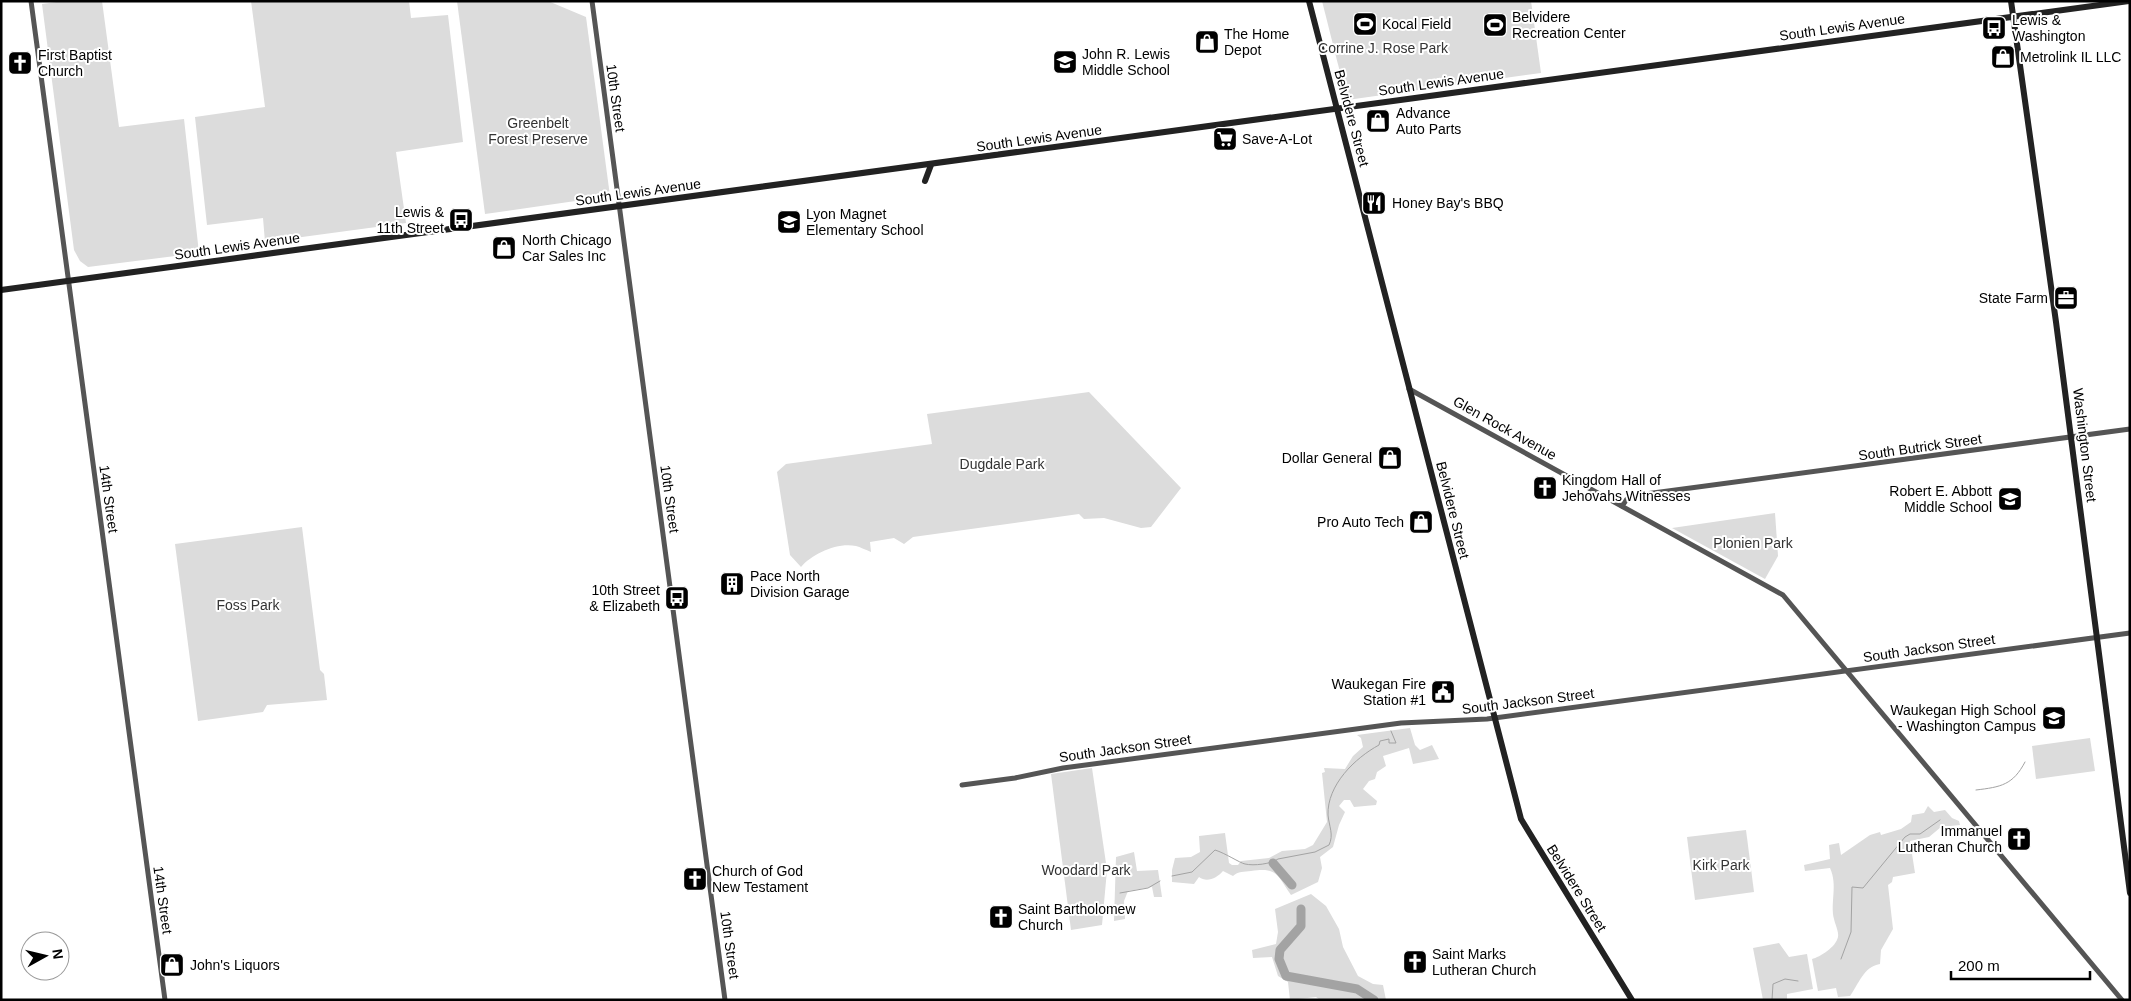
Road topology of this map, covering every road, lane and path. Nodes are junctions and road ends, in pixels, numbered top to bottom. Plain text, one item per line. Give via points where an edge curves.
1 (31, 1) edge
2 (592, 1) edge
3 (1309, 1) edge
4 (2011, 1) edge
5 (2129, 1) edge
6 (2013, 16) junction
7 (1336, 110) junction
8 (931, 165) junction
9 (925, 181) dead end
10 (620, 208) junction
11 (69, 281) junction
12 (1, 290) edge
13 (1409, 389) junction
14 (2130, 429) edge
15 (2071, 438) junction
16 (1622, 506) junction
17 (2130, 633) edge
18 (2096, 637) junction
19 (1847, 670) junction
20 (1493, 718) junction
21 (962, 785) dead end
22 (2130, 893) edge
23 (165, 1000) edge
24 (726, 1000) edge
25 (1632, 1000) edge
26 (2122, 1000) edge

1 - 11 street, 14th Street
2 - 10 street, 10th Street
3 - 7 main road, Belvidere Street
4 - 6 main road, Washington Street
5 - 6 main road, South Lewis Avenue
6 - 7 main road, South Lewis Avenue
6 - 15 main road, Washington Street
7 - 8 main road, South Lewis Avenue
7 - 13 main road, Belvidere Street
8 - 9 main road
8 - 10 main road, South Lewis Avenue
10 - 11 main road, South Lewis Avenue
10 - 24 street, 10th Street
11 - 12 main road, South Lewis Avenue
11 - 23 street, 14th Street
13 - 16 street, Glen Rock Avenue
13 - 20 main road, Belvidere Street
14 - 15 street, South Butrick Street
15 - 16 street, South Butrick Street via 1638,495
15 - 18 main road, Washington Street
16 - 19 street, Glen Rock Avenue via 1782,594
17 - 18 street, South Jackson Street
18 - 19 street, South Jackson Street
18 - 22 main road, Washington Street
19 - 20 street, South Jackson Street
19 - 26 street, Glen Rock Avenue
20 - 21 street, South Jackson Street via 1402,723 1064,768
20 - 25 main road, Belvidere Street via 1523,825

